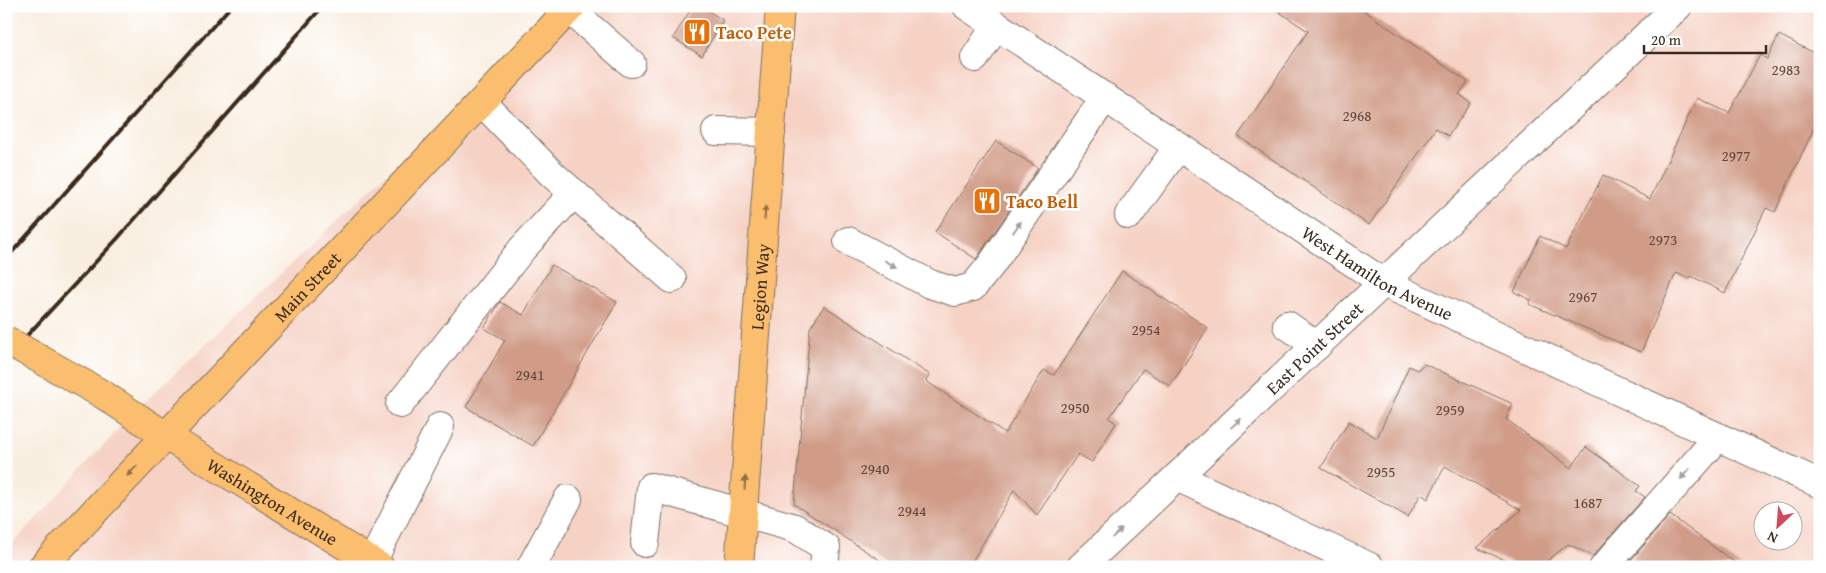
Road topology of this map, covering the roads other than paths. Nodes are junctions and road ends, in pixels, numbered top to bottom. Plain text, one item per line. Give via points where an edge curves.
1 (780, 6) edge
2 (967, 6) edge
3 (1678, 6) edge
4 (571, 8) edge
5 (996, 26) junction
6 (975, 58) dead end
7 (631, 63) dead end
8 (1105, 97) junction
9 (482, 102) junction
10 (716, 131) dead end
11 (771, 132) junction
12 (1178, 147) junction
13 (574, 193) junction
14 (1129, 215) dead end
15 (848, 241) dead end
16 (672, 280) dead end
17 (1384, 283) junction
18 (1286, 325) dead end
19 (6, 340) edge
20 (1317, 346) junction
21 (400, 404) dead end
22 (440, 427) dead end
23 (166, 436) junction
24 (1718, 437) junction
25 (1177, 478) junction
26 (1820, 484) edge
27 (568, 499) dead end
28 (743, 511) junction
29 (645, 543) dead end
30 (376, 564) edge
31 (42, 567) edge
32 (532, 567) edge
33 (739, 567) edge
34 (824, 567) edge
35 (1082, 567) edge
36 (1370, 567) edge
37 (1604, 567) edge

1 - 11 main road, Legion Way
2 - 5 street, West Hamilton Avenue
3 - 17 street, East Point Street
4 - 7 street
4 - 9 main road, Main Street
5 - 6 street
5 - 8 street, West Hamilton Avenue
8 - 12 street, West Hamilton Avenue
15 -> 8 street via 930,284 955,292 973,287
9 - 13 street
9 - 23 main road, Main Street
10 - 11 street
28 -> 11 main road, Legion Way
12 - 14 street
12 - 17 street, West Hamilton Avenue
13 - 16 street
13 - 21 street via 522,249
17 - 20 street, East Point Street
17 - 24 street, West Hamilton Avenue
18 - 20 street
19 - 23 main road, Washington Avenue, bridge via 102,394
25 -> 20 street, East Point Street
22 - 30 street
23 - 30 main road, Washington Avenue
23 -> 31 main road, Main Street
24 - 26 street, West Hamilton Avenue
24 -> 37 street
35 -> 25 street, East Point Street
25 - 36 street
27 - 32 street
28 - 29 street via 651,487
28 - 33 main road, Legion Way
28 - 34 street via 795,528 826,548

